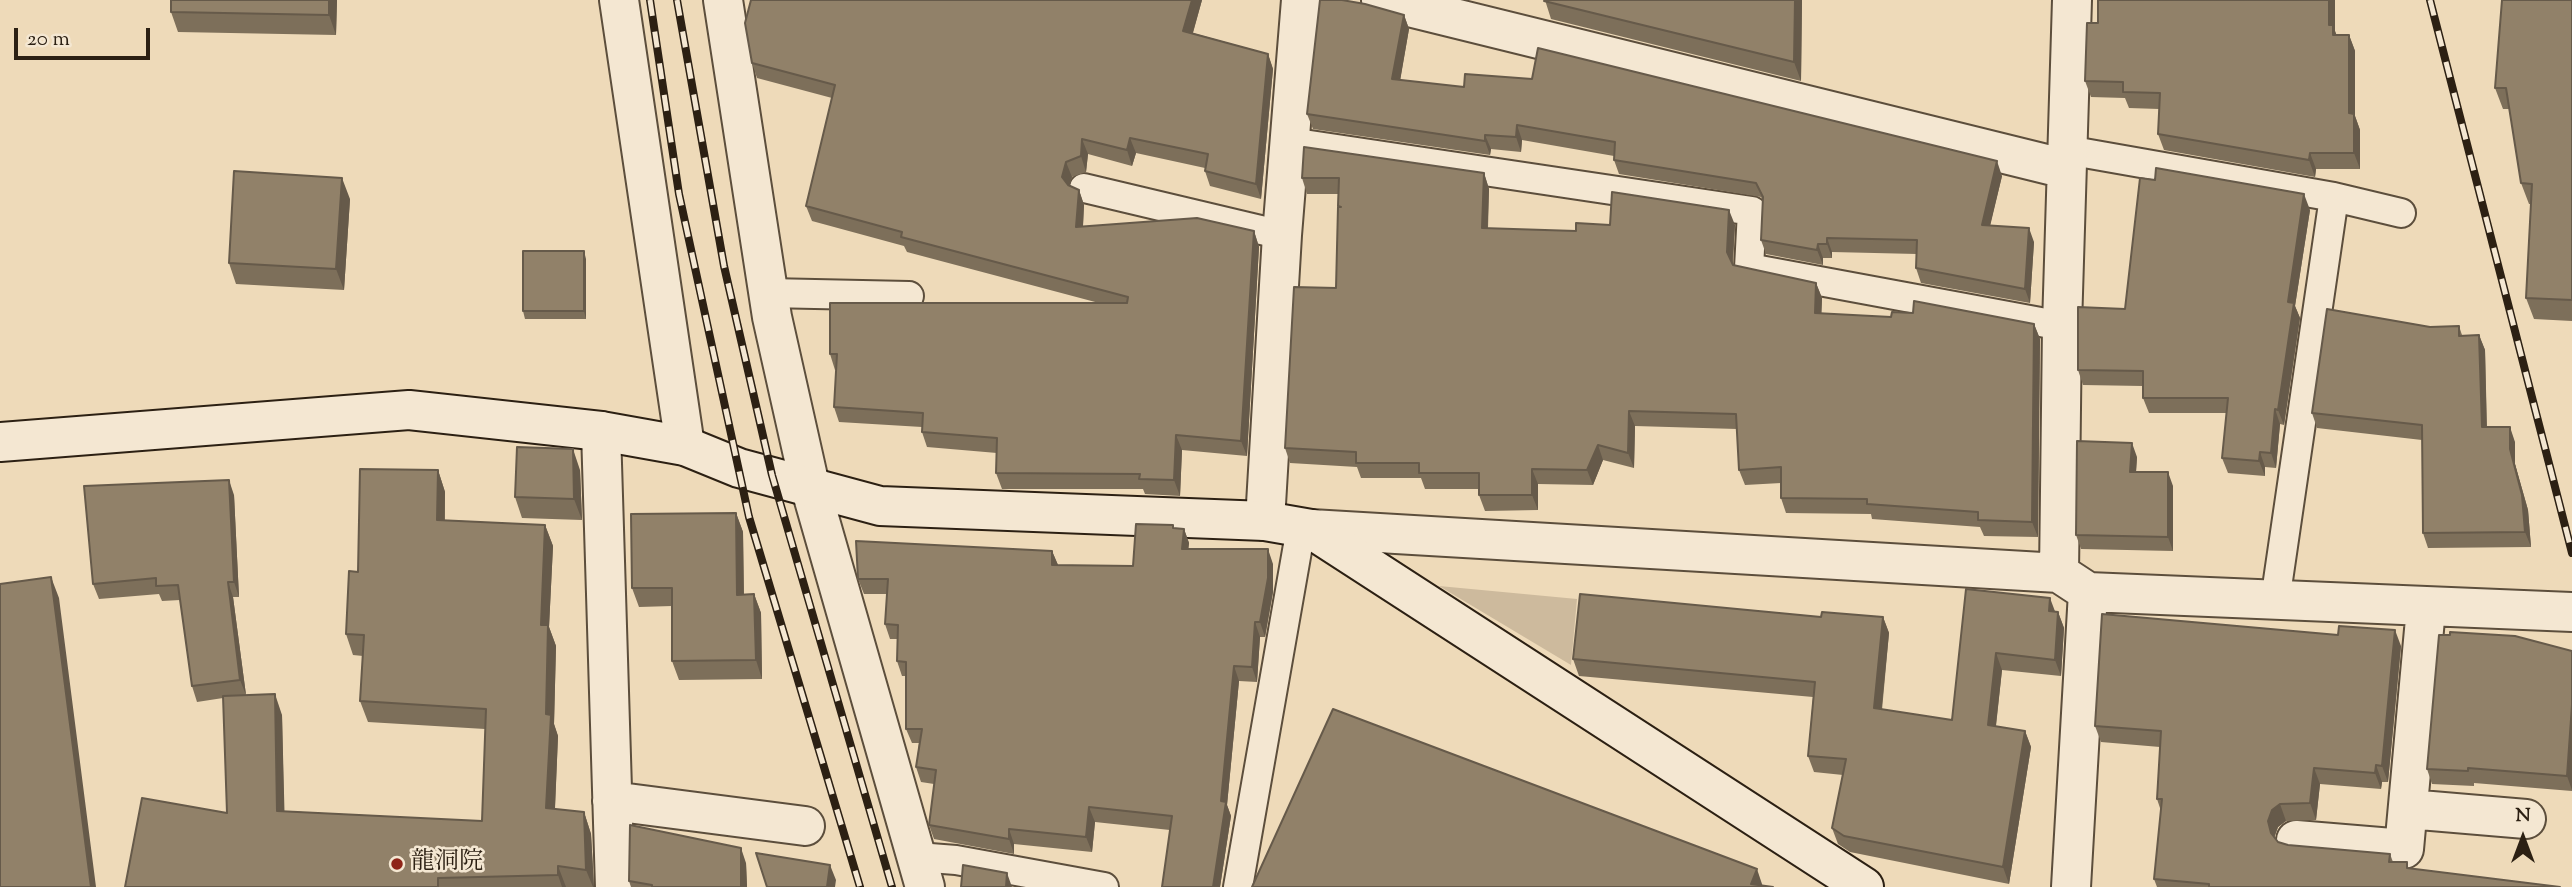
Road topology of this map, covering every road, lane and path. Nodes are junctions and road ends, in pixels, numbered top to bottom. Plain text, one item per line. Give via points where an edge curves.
1 (619, 0) edge
2 (723, 0) edge
3 (1301, 0) edge
4 (1381, 0) edge
5 (2072, 0) edge
6 (1290, 142) junction
7 (2066, 159) junction
8 (1084, 188) dead end
9 (2334, 197) junction
10 (2401, 213) dead end
11 (1282, 235) junction
12 (768, 293) junction
13 (908, 296) dead end
14 (2062, 326) junction
15 (601, 431) junction
16 (0, 442) edge
17 (685, 446) junction
18 (810, 485) junction
19 (1293, 526) junction
20 (2073, 583) junction
21 (2275, 601) junction
22 (2426, 608) junction
23 (2572, 612) edge
24 (612, 801) junction
25 (2408, 809) junction
26 (2526, 819) dead end
27 (805, 826) dead end
28 (2296, 840) dead end
29 (921, 872) edge
30 (615, 887) edge
31 (1104, 887) edge
32 (1238, 887) edge
33 (1864, 887) edge
34 (2071, 887) edge

1 - 17 street
2 - 12 street
3 - 6 street
4 - 7 street
5 - 7 street
6 - 11 street
6 - 14 lane via 1752,211 1749,268
7 - 9 lane
7 - 14 street
8 - 11 lane
9 - 10 lane
9 - 21 lane
11 - 19 street
12 - 13 lane
12 - 18 street
14 - 20 street
15 - 16 street via 409,410
15 - 17 street
15 - 24 street
17 - 18 street via 739,468
18 - 19 street via 880,506
18 - 29 street
19 - 20 street
19 - 32 lane
19 - 33 street
20 - 21 street
20 - 34 street
21 - 22 street
22 - 23 street
22 - 25 street
24 - 27 street
24 - 30 street
25 - 26 street
25 - 28 street via 2404,849
29 - 31 lane via 956,860

